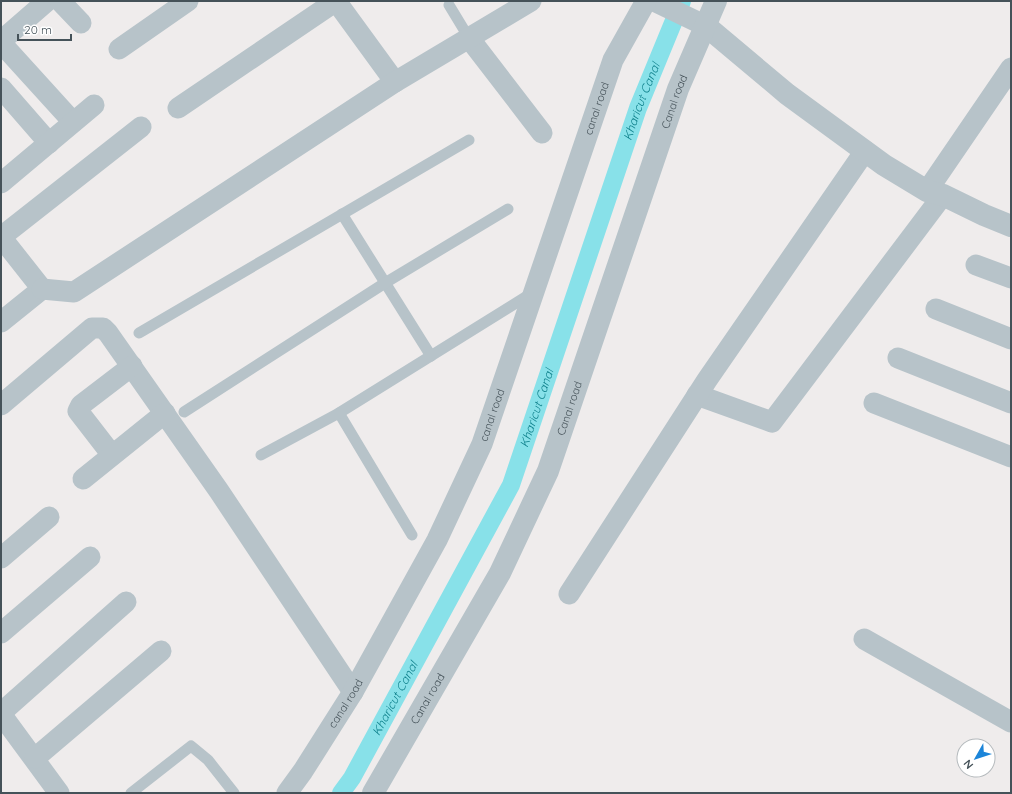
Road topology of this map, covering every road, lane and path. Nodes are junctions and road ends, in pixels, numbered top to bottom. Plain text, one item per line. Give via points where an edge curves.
1 (48, 1) edge
2 (60, 1) edge
3 (188, 1) edge
4 (532, 1) edge
5 (716, 1) edge
6 (646, 4) edge
7 (448, 5) dead end
8 (81, 23) dead end
9 (699, 23) junction
10 (469, 38) junction
11 (119, 49) dead end
12 (1011, 68) edge
13 (395, 82) junction
14 (1, 88) edge
15 (94, 105) dead end
16 (178, 108) dead end
17 (73, 122) junction
18 (141, 127) dead end
19 (542, 133) dead end
20 (469, 140) dead end
21 (49, 143) junction
22 (865, 151) junction
23 (1, 183) edge
24 (935, 193) junction
25 (508, 209) dead end
26 (342, 214) junction
27 (1011, 226) edge
28 (1, 237) edge
29 (976, 265) dead end
30 (1011, 278) edge
31 (385, 283) junction
32 (42, 289) junction
33 (534, 291) junction
34 (936, 309) dead end
35 (1, 322) edge
36 (139, 333) dead end
37 (1011, 338) edge
38 (431, 356) junction
39 (898, 358) dead end
40 (132, 366) junction
41 (697, 395) junction
42 (874, 403) dead end
43 (1011, 403) edge
44 (1, 405) edge
45 (174, 412) junction
46 (339, 413) junction
47 (112, 455) junction
48 (262, 455) dead end
49 (1011, 457) edge
50 (82, 478) dead end
51 (49, 517) dead end
52 (412, 535) dead end
53 (90, 557) dead end
54 (1, 558) edge
55 (569, 594) dead end
56 (126, 602) dead end
57 (1, 633) edge
58 (864, 639) dead end
59 (161, 651) dead end
60 (353, 692) junction
61 (1, 713) edge
62 (1011, 722) edge
63 (35, 758) junction
64 (59, 793) edge
65 (131, 793) edge
66 (234, 793) edge
67 (287, 793) edge
68 (373, 793) edge

1 - 17 street via 3,42
2 - 8 street
3 - 11 street
4 - 10 street
5 - 9 street, Canal road
6 - 9 street
6 - 33 street, canal road via 613,60
7 - 10 lane
9 - 22 street via 787,94
9 - 68 street, Canal road via 548,471 500,573
10 - 13 street
10 - 19 street
12 - 24 street
13 - 16 street via 336,1
13 - 32 street via 74,292
14 - 21 street
15 - 17 street
17 - 21 street
18 - 28 street
20 - 26 lane
21 - 23 street
22 - 24 street
22 - 41 street
24 - 27 street
24 - 41 street via 772,422
25 - 31 lane
26 - 31 lane
26 - 36 lane
28 - 32 street
29 - 30 street
31 - 38 lane
31 - 45 lane
32 - 35 street
33 - 38 lane
33 - 60 street, canal road via 482,444 438,540
34 - 37 street
38 - 46 lane
39 - 43 street
40 - 44 street via 108,332 103,328 92,328
40 - 45 street
40 - 47 street via 80,405 78,411
41 - 55 street
42 - 49 street
45 - 47 street
45 - 60 street
46 - 48 lane
46 - 52 lane
47 - 50 street
51 - 54 street
53 - 57 street
56 - 61 street
58 - 62 street
59 - 63 street
60 - 67 street, canal road
61 - 63 street
63 - 64 street
65 - 66 lane via 191,746 208,760

